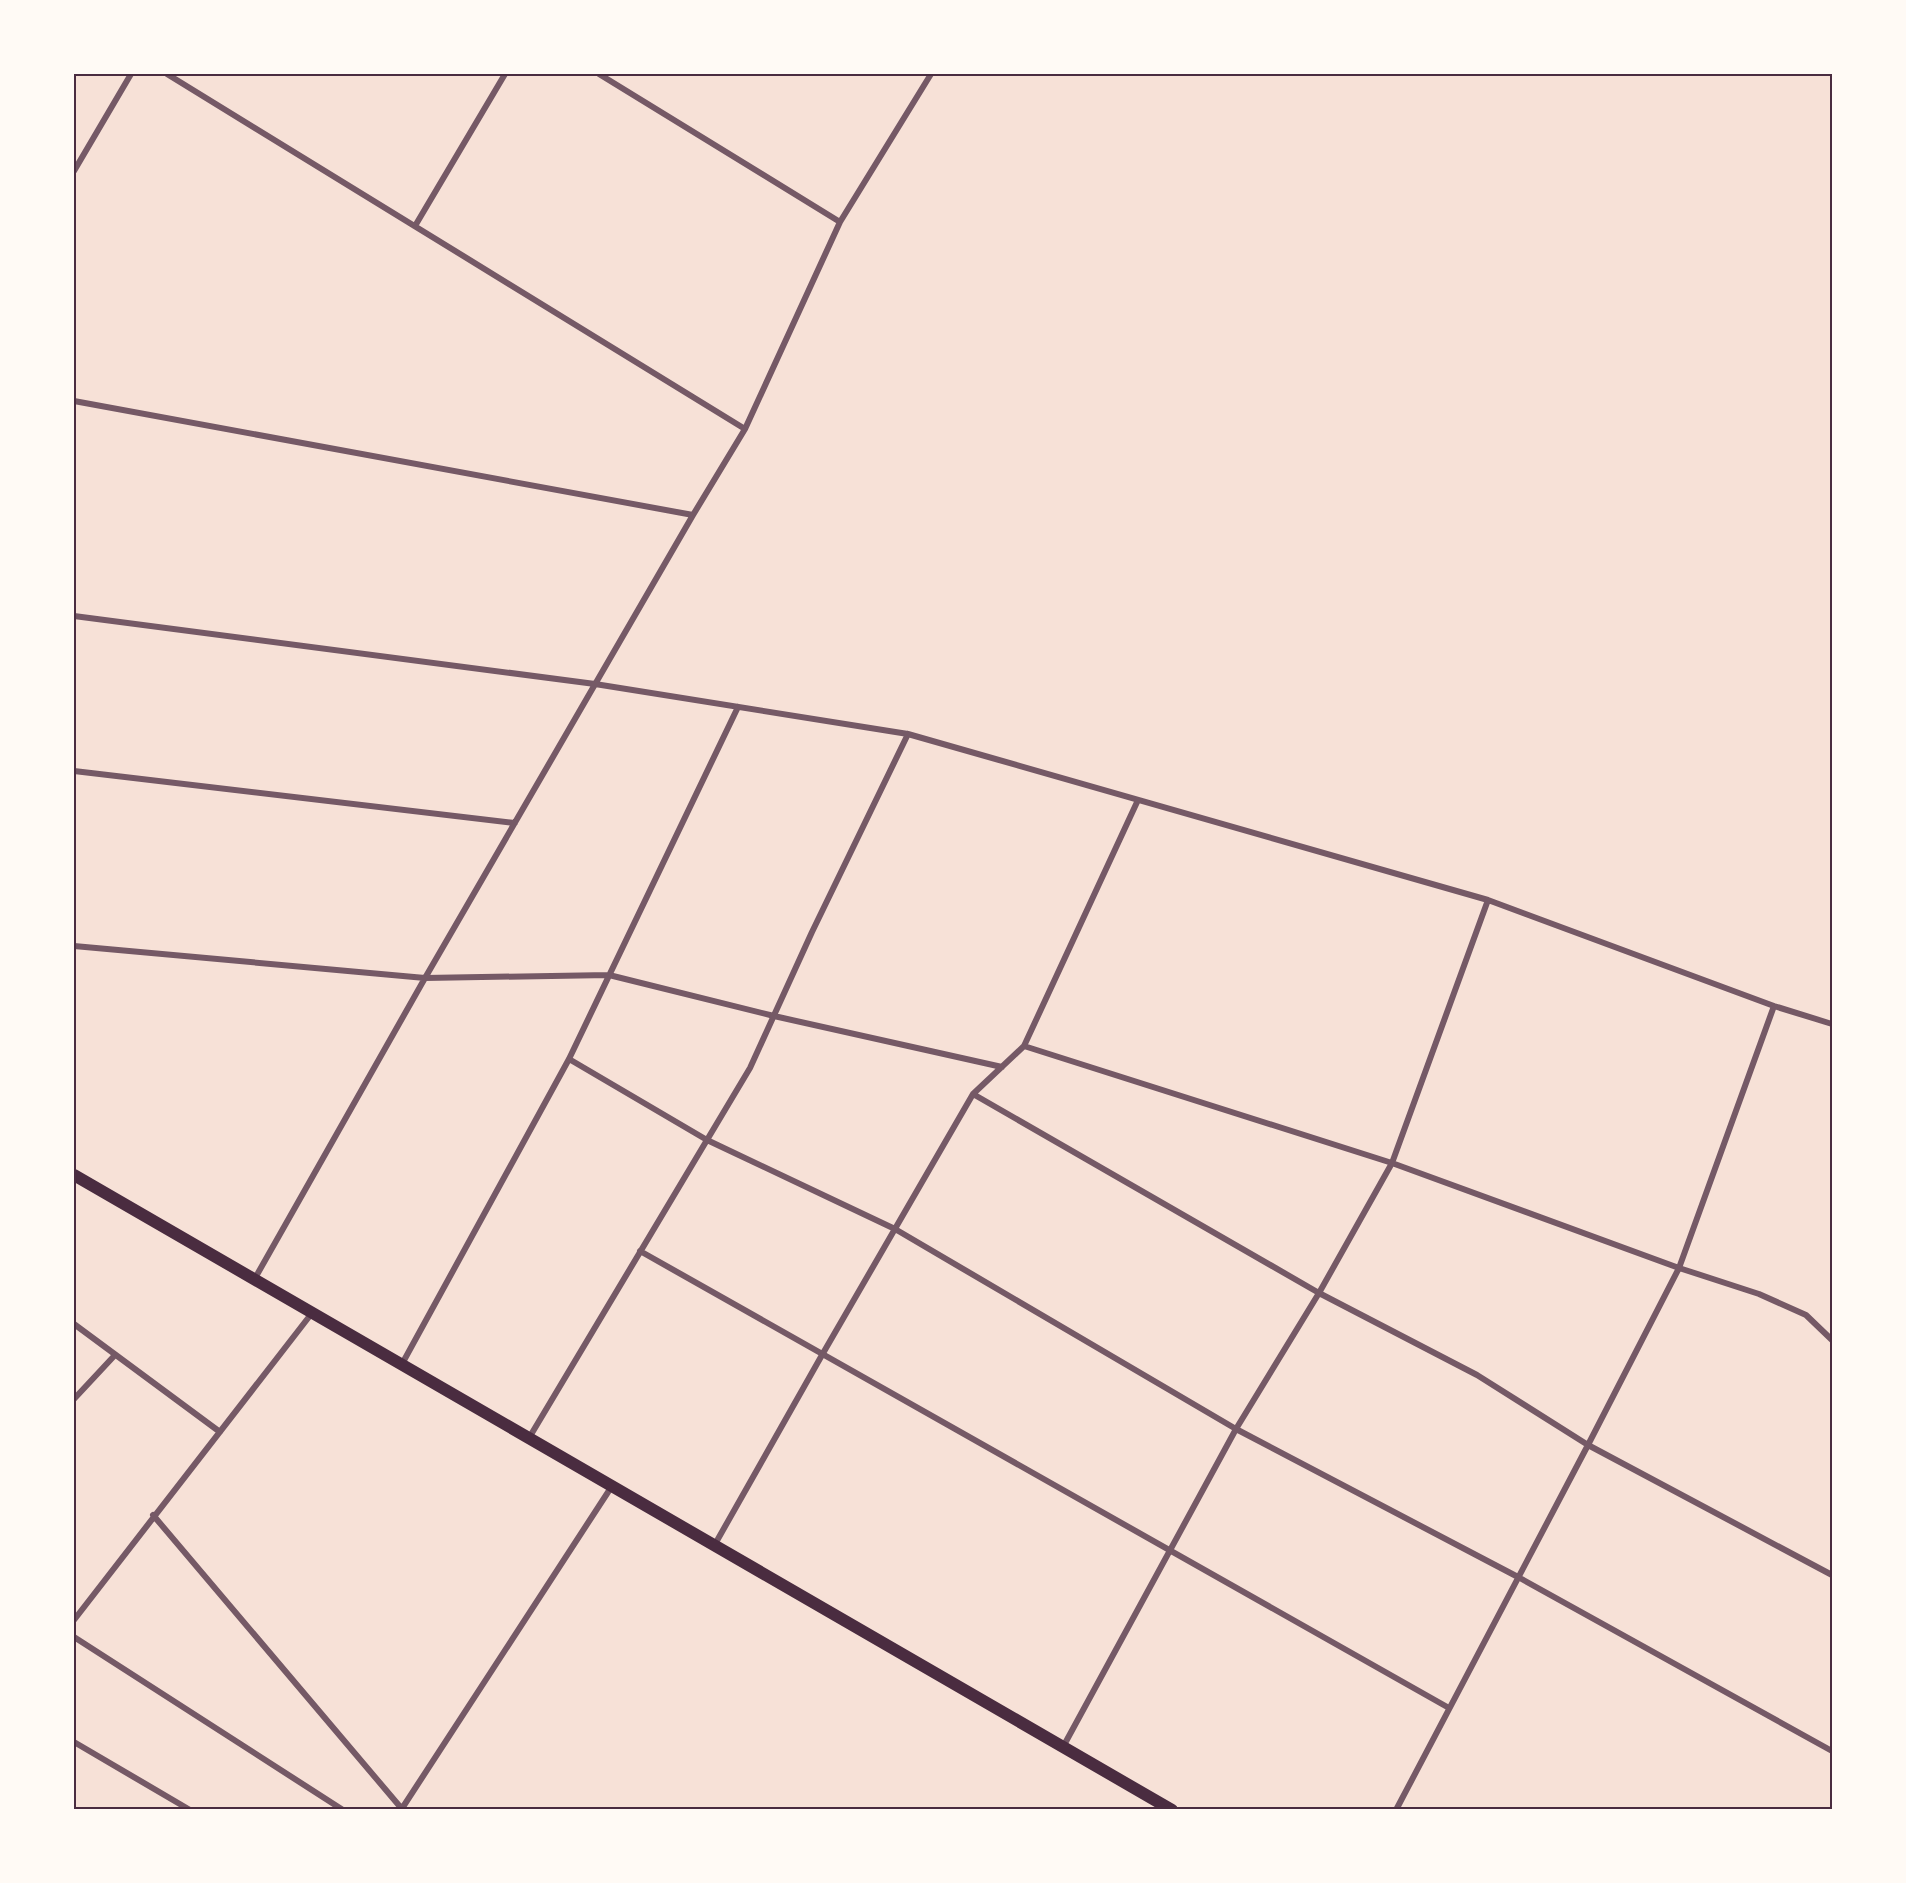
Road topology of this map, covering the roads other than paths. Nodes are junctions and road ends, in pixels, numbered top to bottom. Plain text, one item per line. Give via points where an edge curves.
1 (131, 74) edge
2 (167, 74) edge
3 (506, 74) edge
4 (599, 74) edge
5 (930, 74) edge
6 (74, 152) edge
7 (82, 157) junction
8 (74, 171) edge
9 (840, 222) junction
10 (415, 226) junction
11 (74, 401) edge
12 (745, 429) junction
13 (693, 515) junction
14 (74, 616) edge
15 (595, 684) junction
16 (738, 707) junction
17 (908, 734) junction
18 (74, 771) edge
19 (1138, 800) junction
20 (515, 823) junction
21 (1488, 900) junction
22 (74, 946) edge
23 (609, 975) junction
24 (425, 978) junction
25 (1774, 1006) junction
26 (774, 1016) junction
27 (1833, 1024) edge
28 (1024, 1046) junction
29 (569, 1059) junction
30 (1002, 1067) junction
31 (973, 1094) junction
32 (707, 1140) junction
33 (1392, 1163) junction
34 (74, 1175) edge
35 (895, 1229) junction
36 (640, 1251) junction
37 (1679, 1268) junction
38 (254, 1280) junction
39 (1319, 1293) junction
40 (312, 1313) junction
41 (74, 1324) edge
42 (1833, 1340) edge
43 (115, 1355) junction
44 (822, 1355) junction
45 (401, 1365) junction
46 (74, 1399) edge
47 (1236, 1429) junction
48 (220, 1432) junction
49 (529, 1438) junction
50 (1588, 1445) junction
51 (612, 1486) junction
52 (153, 1515) junction
53 (714, 1546) junction
54 (1169, 1550) junction
55 (1833, 1575) edge
56 (1518, 1577) junction
57 (74, 1620) edge
58 (74, 1637) edge
59 (1449, 1708) junction
60 (74, 1742) edge
61 (1063, 1747) junction
62 (1833, 1751) edge
63 (190, 1809) edge
64 (343, 1809) edge
65 (401, 1809) edge
66 (1172, 1809) edge
67 (1396, 1809) edge

1 - 7 street
2 - 10 street
3 - 10 street
4 - 9 street
5 - 9 street
6 - 7 street
7 - 8 street
9 - 12 street
10 - 12 street
11 - 13 street
12 - 13 street
13 - 15 street
14 - 15 street
15 - 16 street
15 - 20 street
16 - 17 street
16 - 23 street
17 - 19 street
17 - 26 street
18 - 20 street
19 - 21 street
19 - 28 street
20 - 24 street
21 - 25 street
21 - 33 street
22 - 24 street
23 - 24 street
23 - 26 street
23 - 29 street
24 - 38 street
25 - 27 street
25 - 37 street
26 - 30 street
26 - 32 street via 750,1068
28 - 30 street
28 - 33 street
29 - 32 street
29 - 45 street
30 - 31 street
31 - 35 street
31 - 39 street
32 - 35 street
32 - 36 street
33 - 37 street
33 - 39 street
34 - 38 main road
35 - 44 street
35 - 47 street
36 - 44 street
36 - 49 street
37 - 42 street via 1759,1294 1806,1315
37 - 50 street
38 - 40 main road
39 - 47 street
39 - 50 street via 1477,1375
40 - 45 main road
40 - 48 street
41 - 43 street
43 - 46 street
43 - 48 street
44 - 53 street
44 - 54 street
45 - 49 main road
47 - 54 street
47 - 56 street
48 - 52 street
49 - 51 main road
50 - 55 street
50 - 56 street
51 - 53 main road
51 - 65 street
52 - 57 street
52 - 65 street
53 - 61 main road
54 - 59 street
54 - 61 street
56 - 59 street
56 - 62 street
58 - 64 street
59 - 67 street
60 - 63 street
61 - 66 main road

